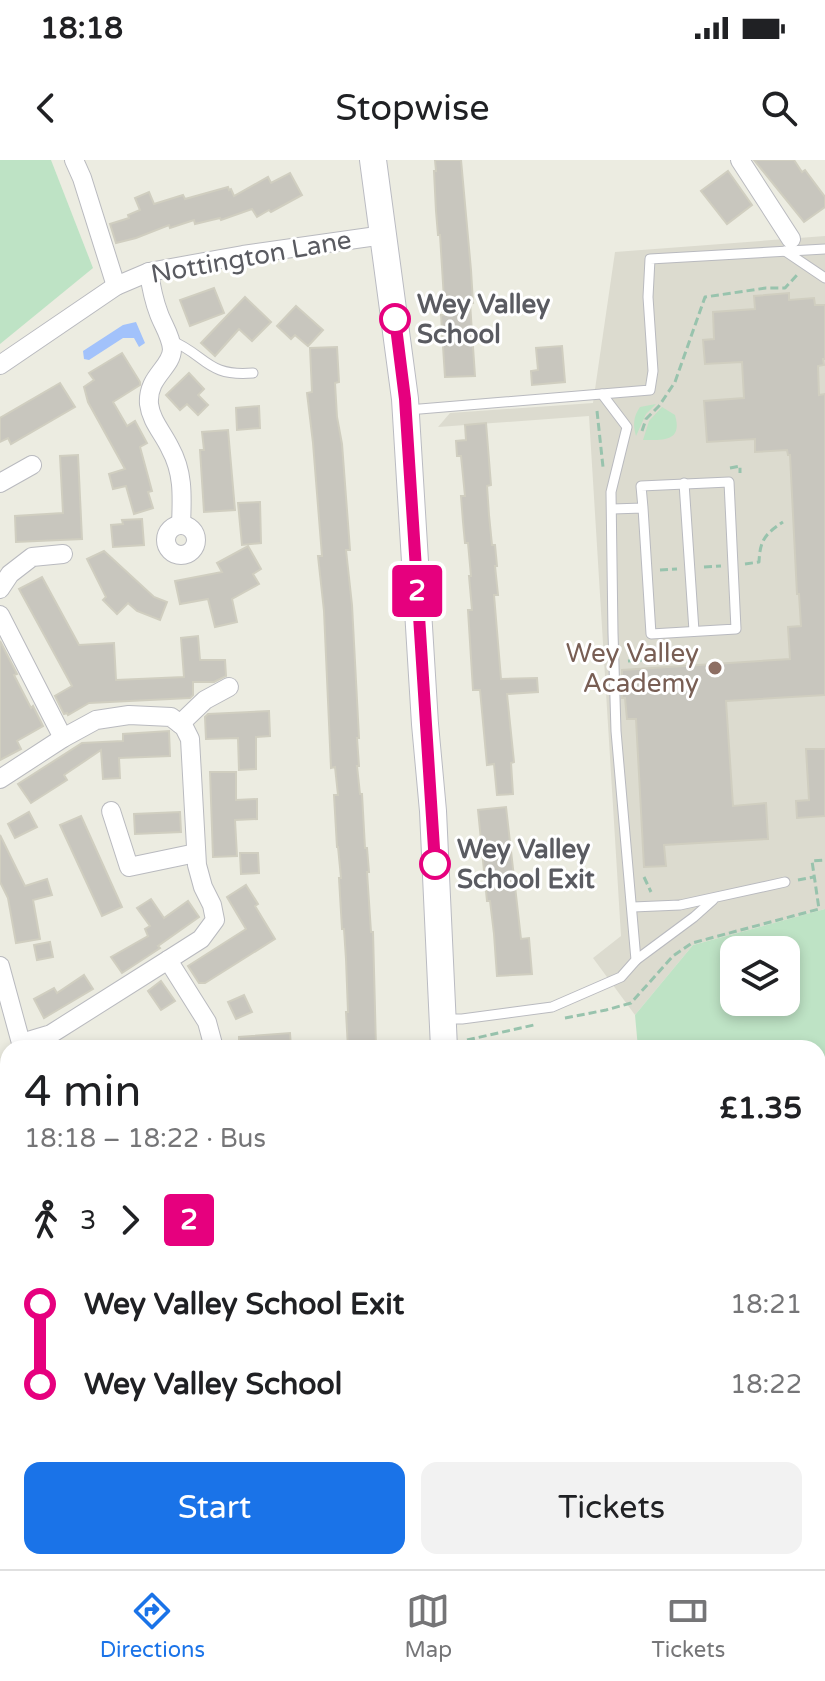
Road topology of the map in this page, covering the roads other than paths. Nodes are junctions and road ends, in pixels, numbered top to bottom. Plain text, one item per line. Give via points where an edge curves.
1 (74, 160) edge
2 (373, 160) edge
3 (740, 160) edge
4 (384, 235) junction
5 (789, 247) junction
6 (825, 249) edge
7 (149, 272) junction
8 (825, 278) edge
9 (116, 286) junction
10 (170, 340) junction
11 (0, 365) edge
12 (253, 373) dead end
13 (602, 394) junction
14 (405, 411) junction
15 (32, 465) dead end
16 (0, 483) edge
17 (684, 483) junction
18 (643, 508) junction
19 (612, 509) junction
20 (181, 525) dead end
21 (63, 554) dead end
22 (0, 589) edge
23 (0, 615) edge
24 (694, 631) junction
25 (229, 687) dead end
26 (180, 724) junction
27 (63, 738) junction
28 (0, 779) edge
29 (111, 811) dead end
30 (196, 853) junction
31 (785, 882) dead end
32 (715, 897) junction
33 (633, 907) junction
34 (168, 960) junction
35 (636, 960) junction
36 (0, 966) edge
37 (443, 1037) edge
38 (22, 1040) edge
39 (38, 1040) edge
40 (212, 1040) edge

1 - 9 street
2 - 4 main road
3 - 5 street
4 - 7 street, Nottington Lane
4 - 14 main road
5 - 6 lane
5 - 8 lane
5 - 13 lane via 650,259 650,390
7 - 9 street, Nottington Lane
7 - 10 street
9 - 11 street, Nottington Lane
10 - 12 lane via 222,372
10 - 20 street via 172,352 153,380 149,403 181,478
13 - 14 lane
13 - 19 lane via 627,427 611,492
14 - 37 main road
15 - 16 street
17 - 18 lane via 641,486
17 - 24 lane
17 - 24 lane via 729,482 736,629
18 - 19 lane
18 - 24 lane via 651,634
19 - 33 lane via 616,731
21 - 22 street via 32,557
23 - 27 street
25 - 26 street via 205,700
26 - 27 street via 171,717 129,715 96,720
26 - 30 street via 190,739
27 - 28 street
29 - 30 street via 129,867
30 - 34 street via 215,920 201,939
31 - 32 lane
32 - 33 lane
32 - 35 lane
33 - 35 lane
34 - 39 street
34 - 40 street via 207,1022
35 - 37 lane via 621,977 552,1007 462,1019
36 - 38 street

